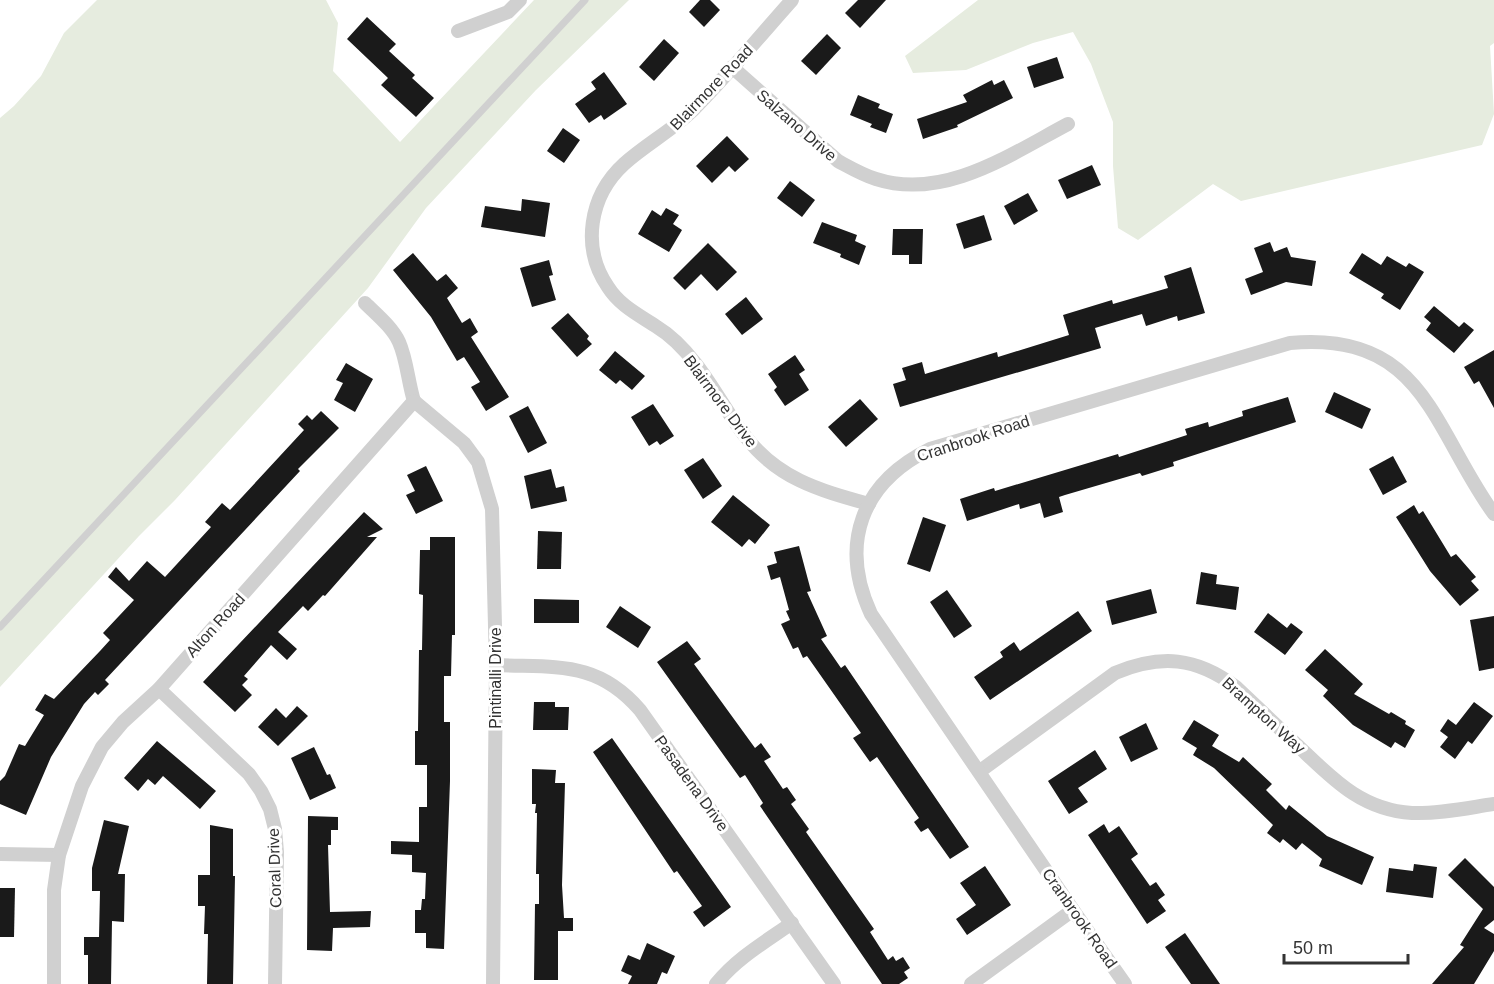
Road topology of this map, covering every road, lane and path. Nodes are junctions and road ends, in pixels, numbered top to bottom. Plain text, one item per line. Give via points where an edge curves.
1 (520, 0) edge
2 (585, 0) edge
3 (790, 1) edge
4 (458, 31) dead end
5 (732, 68) junction
6 (1068, 124) dead end
7 (591, 231) joint
8 (365, 303) dead end
9 (414, 401) junction
10 (869, 504) junction
11 (1494, 514) edge
12 (0, 627) edge
13 (496, 665) junction
14 (159, 689) junction
15 (980, 771) junction
16 (1494, 804) edge
17 (0, 854) edge
18 (59, 855) junction
19 (1072, 910) junction
20 (792, 923) junction
21 (54, 984) edge
22 (275, 984) edge
23 (493, 984) edge
24 (716, 984) edge
25 (834, 984) edge
26 (971, 984) edge
27 (1125, 984) edge

1 - 4 street via 507,12
2 - 12 lane
3 - 5 street, Blairmore Road
5 - 6 street, Salzano Drive via 838,162 879,180 905,184 941,181 978,171
5 - 7 street, Blairmore Road via 692,111 611,178 601,194
7 - 10 street, Blairmore Drive via 592,253 609,289 680,346 762,454 804,483
8 - 9 street via 398,340
9 - 13 street, Pintinalli Drive via 464,443 478,462 494,529
9 - 14 street, Alton Road
10 - 11 street, Cranbrook Road via 892,472 930,449 1290,343 1314,340 1359,348 1397,368 1413,383
10 - 15 street, Cranbrook Road via 856,552 862,596
13 - 20 street, Pasadena Drive via 571,668 592,674 626,694
13 - 23 street, Pintinalli Drive
14 - 18 street, Alton Road via 102,747 82,786
14 - 22 street, Coral Drive via 249,774 270,809 277,852
15 - 16 street, Brampton Way via 1115,673 1157,660 1177,661 1220,675 1340,787 1363,800 1410,813
15 - 19 street, Cranbrook Road
17 - 18 street
18 - 21 street, Alton Road via 54,890
19 - 26 street
19 - 27 street, Cranbrook Road
20 - 24 street via 742,957
20 - 25 street, Pasadena Drive

